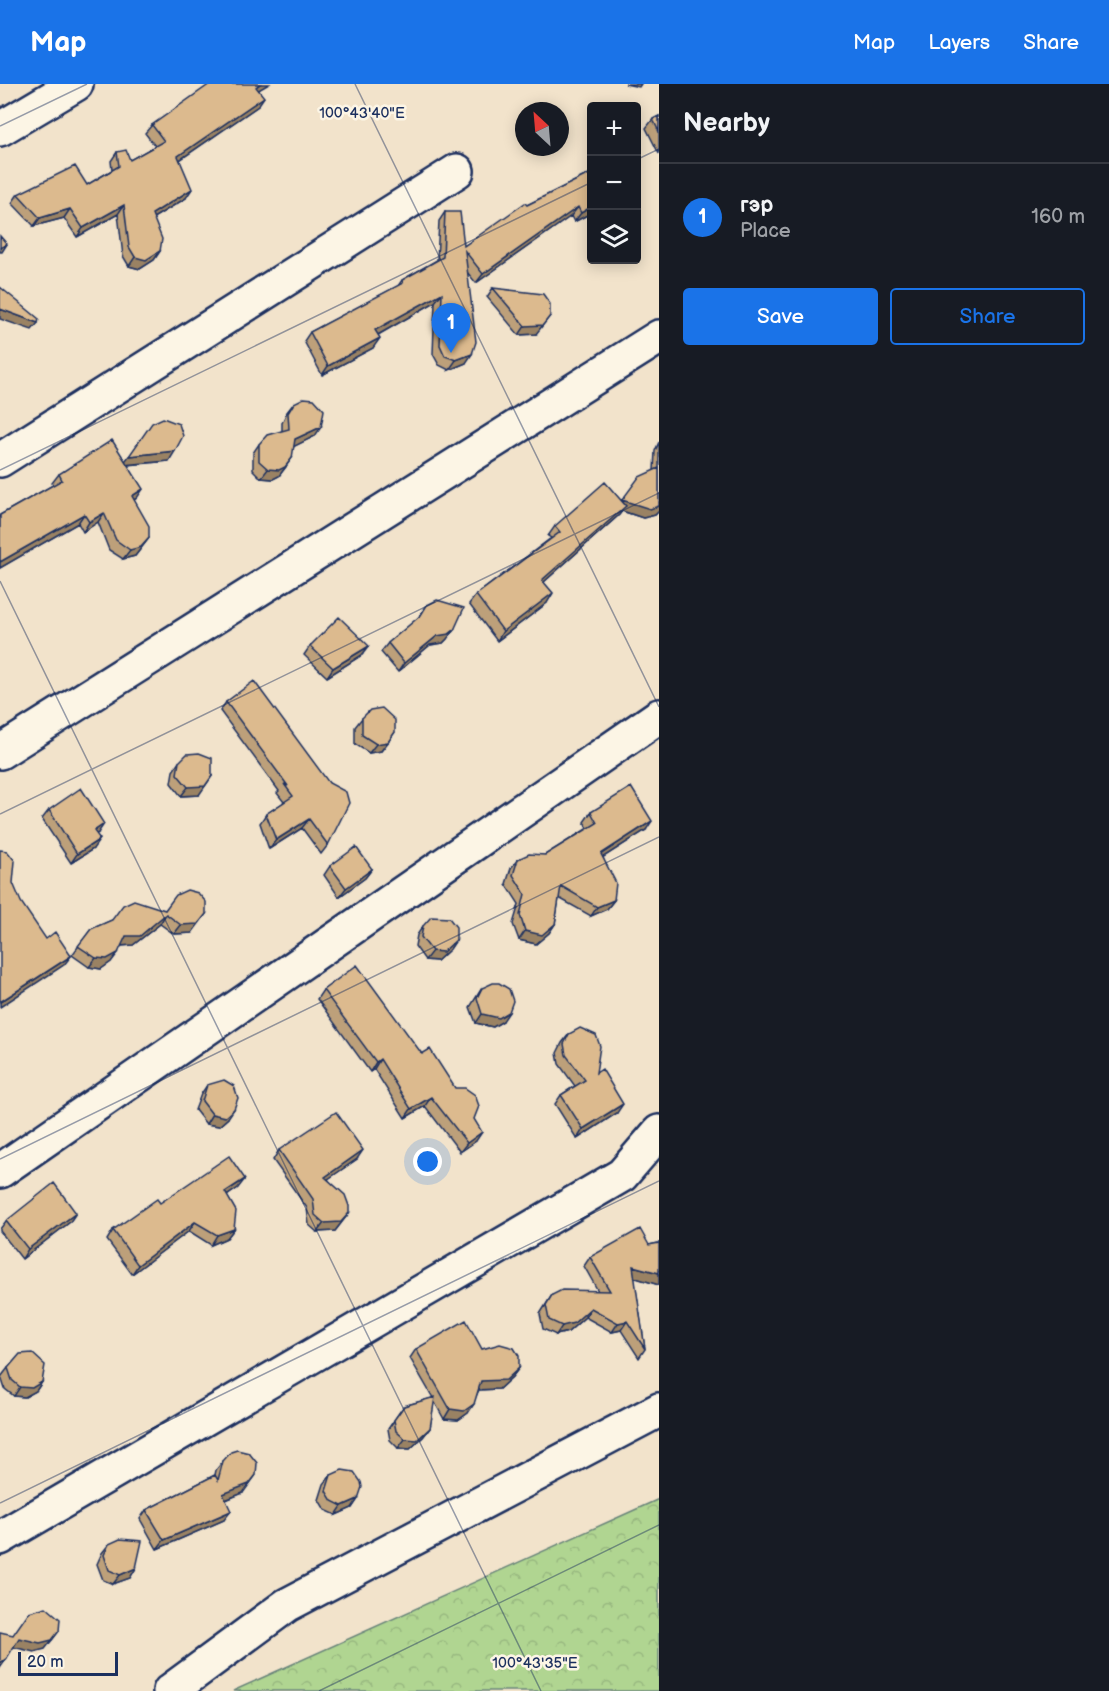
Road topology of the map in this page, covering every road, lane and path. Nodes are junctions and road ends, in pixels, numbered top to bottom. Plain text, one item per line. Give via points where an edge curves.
1 (76, 84) edge
2 (0, 129) edge
3 (457, 171) dead end
4 (659, 338) edge
5 (0, 460) edge
6 (659, 716) edge
7 (0, 752) edge
8 (659, 1132) edge
9 (0, 1171) edge
10 (659, 1410) edge
11 (0, 1538) edge
12 (170, 1691) edge

1 - 2 street
3 - 5 street
4 - 7 street
6 - 9 street
8 - 11 street via 622,1175
10 - 12 street via 287,1605

